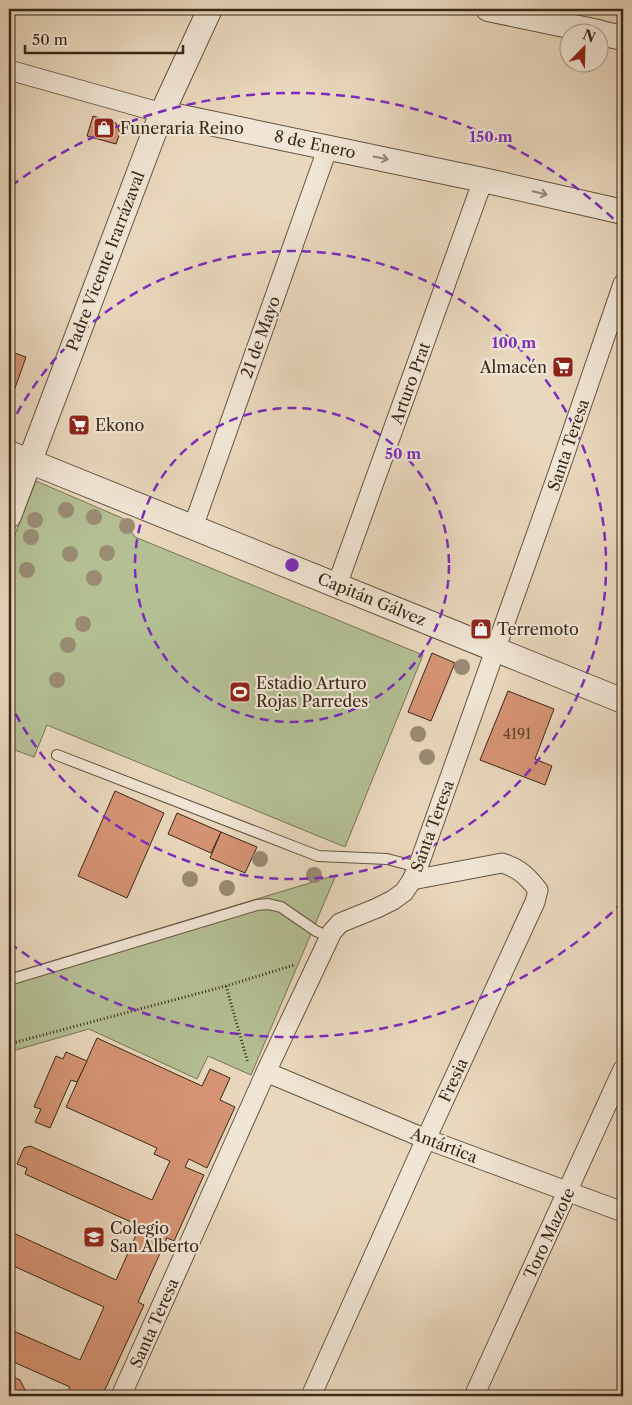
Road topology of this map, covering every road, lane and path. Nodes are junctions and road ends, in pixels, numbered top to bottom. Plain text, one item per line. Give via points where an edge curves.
1 (210, 9) edge
2 (488, 9) edge
3 (560, 25) edge
4 (610, 35) edge
5 (623, 38) edge
6 (9, 70) edge
7 (162, 113) junction
8 (328, 147) junction
9 (482, 180) junction
10 (623, 212) edge
11 (623, 284) edge
12 (19, 457) edge
13 (9, 516) edge
14 (193, 527) junction
15 (337, 585) junction
16 (496, 649) junction
17 (623, 701) edge
18 (57, 755) dead end
19 (415, 873) junction
20 (329, 938) junction
21 (321, 957) junction
22 (9, 980) edge
23 (226, 986) junction
24 (9, 1044) edge
25 (623, 1069) edge
26 (266, 1072) junction
27 (426, 1139) junction
28 (568, 1191) junction
29 (623, 1212) edge
30 (121, 1396) edge
31 (311, 1396) edge
32 (474, 1396) edge

1 - 7 street, Padre Vicente Irarrázaval
2 - 3 street
4 - 5 street
6 - 7 street, 8 de Enero
7 - 8 street, 8 de Enero
7 - 12 street, Padre Vicente Irarrázaval
8 -> 9 street, 8 de Enero
8 - 14 street, 21 de Mayo
9 -> 10 street, 8 de Enero
9 - 15 street, Arturo Prat
11 - 16 street, Santa Teresa
12 - 13 street, Padre Vicente Irarrázaval
12 - 14 street, Capitán Gálvez
14 - 15 street, Capitán Gálvez
15 - 16 street, Capitán Gálvez
16 - 17 street, Capitán Gálvez
16 - 19 street, Santa Teresa
18 - 19 lane via 318,856 386,859
19 - 20 street, Santa Teresa via 404,892 340,923
19 - 27 street, Fresia via 502,863 524,874 538,890
20 - 21 street, Santa Teresa
20 - 22 lane via 281,907 257,905
21 - 23 path
21 - 26 street, Santa Teresa
23 - 24 path
23 - 26 path via 251,1075
25 - 28 street, Toro Mazote
26 - 27 street, Antártica
26 - 30 street, Santa Teresa
27 - 28 street, Antártica
27 - 31 street, Fresia
28 - 29 street, Antártica
28 - 32 street, Toro Mazote

